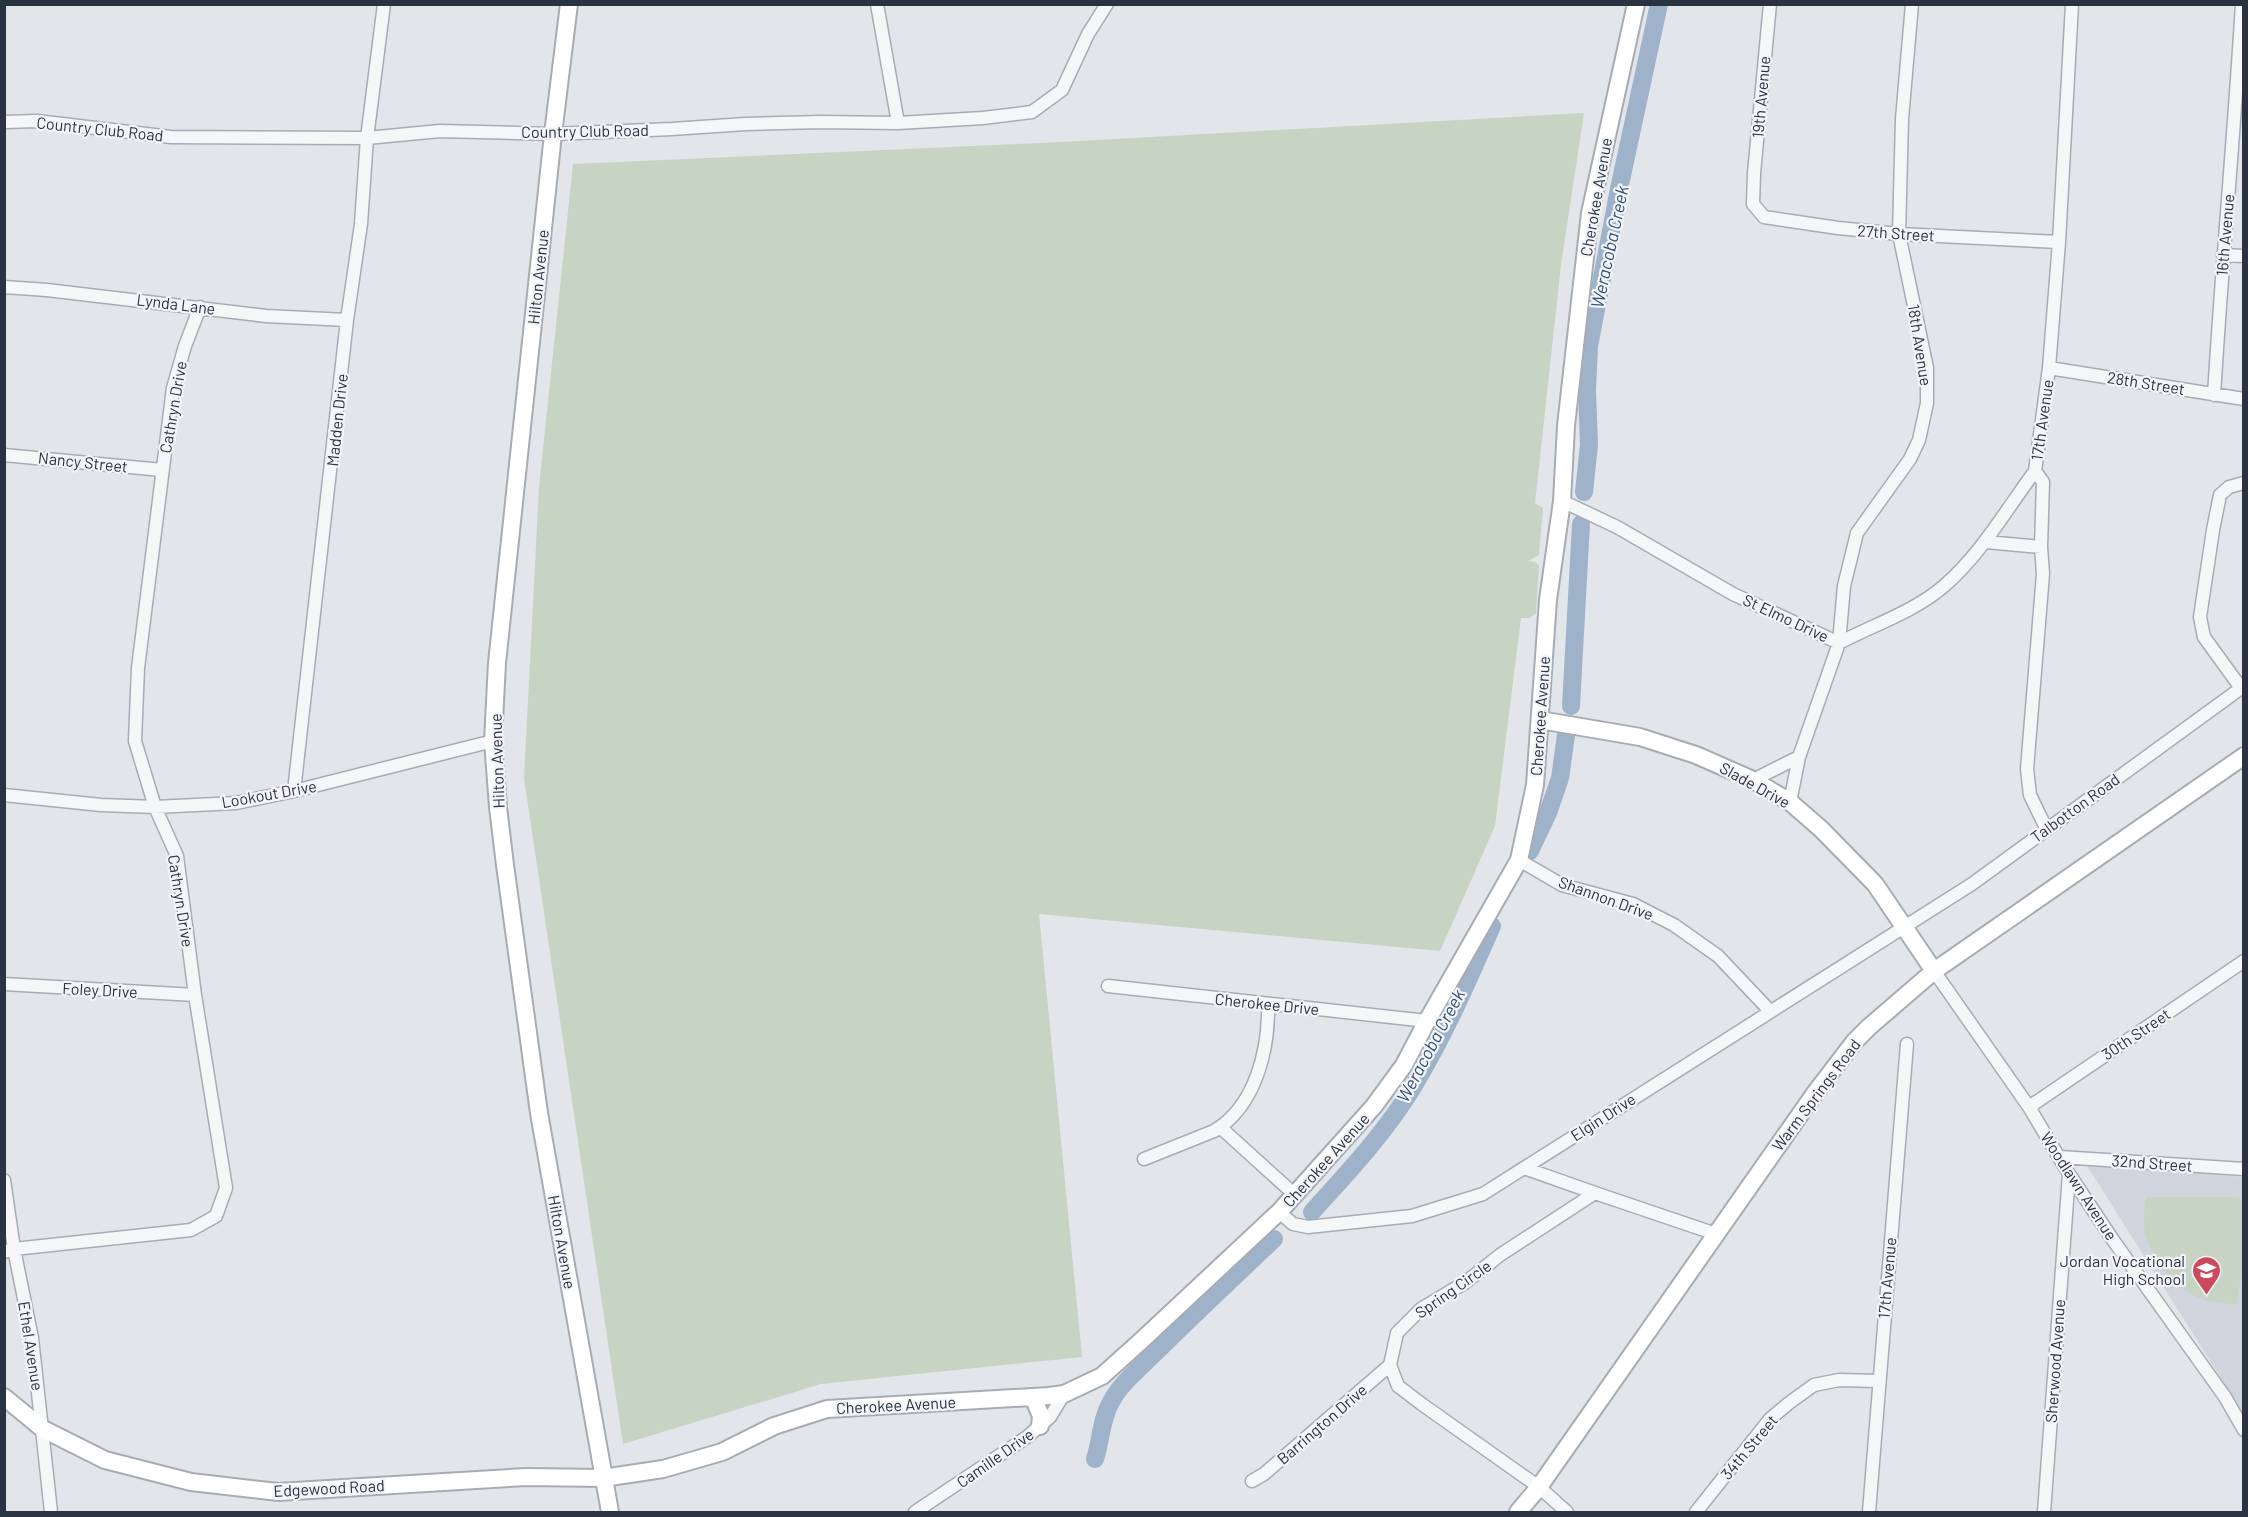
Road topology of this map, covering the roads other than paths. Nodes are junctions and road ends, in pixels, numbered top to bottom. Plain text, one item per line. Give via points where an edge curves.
1 (384, 4) edge
2 (569, 4) edge
3 (877, 4) edge
4 (1107, 4) edge
5 (1636, 4) edge
6 (1770, 4) edge
7 (1912, 4) edge
8 (2072, 4) edge
9 (2242, 4) edge
10 (2239, 116) edge
11 (4, 122) edge
12 (898, 123) junction
13 (552, 134) junction
14 (367, 138) junction
15 (1754, 190) joint
16 (1899, 234) junction
17 (2059, 242) junction
18 (2223, 255) junction
19 (2244, 256) edge
20 (4, 287) edge
21 (200, 307) junction
22 (348, 320) junction
23 (2049, 368) junction
24 (2214, 395) junction
25 (2244, 399) edge
26 (4, 455) edge
27 (162, 470) junction
28 (2035, 471) junction
29 (2244, 483) edge
30 (1562, 501) junction
31 (1986, 542) junction
32 (2041, 547) junction
33 (1839, 643) junction
34 (2242, 687) edge
35 (1540, 720) junction
36 (493, 741) junction
37 (2244, 756) edge
38 (1799, 757) junction
39 (1753, 780) junction
40 (294, 791) junction
41 (4, 795) edge
42 (1790, 802) junction
43 (155, 807) junction
44 (2046, 828) junction
45 (1519, 860) junction
46 (1904, 928) junction
47 (2244, 961) edge
48 (1934, 971) junction
49 (4, 984) edge
50 (1108, 986) dead end
51 (195, 995) junction
52 (1268, 1004) junction
53 (1770, 1011) junction
54 (1427, 1021) junction
55 (1907, 1044) dead end
56 (2029, 1107) junction
57 (1220, 1127) junction
58 (2060, 1157) junction
59 (1144, 1159) dead end
60 (1524, 1168) junction
61 (2244, 1170) edge
62 (2069, 1174) junction
63 (4, 1180) edge
64 (1595, 1193) junction
65 (1294, 1194) junction
66 (1279, 1212) junction
67 (1716, 1234) junction
68 (9, 1251) edge
69 (1390, 1365) junction
70 (1879, 1381) junction
71 (1064, 1394) junction
72 (4, 1397) edge
73 (1034, 1397) junction
74 (1040, 1426) junction
75 (43, 1429) junction
76 (2244, 1430) edge
77 (603, 1478) junction
78 (1252, 1481) dead end
79 (1539, 1487) junction
80 (51, 1512) edge
81 (610, 1512) edge
82 (915, 1512) edge
83 (1518, 1512) edge
84 (1567, 1512) edge
85 (1696, 1512) edge
86 (1869, 1512) edge
87 (2044, 1512) edge

1 - 14 street, Madden Drive
2 - 13 street, Hilton Avenue
3 - 12 street
4 - 12 street, Country Club Road via 1062,90 1032,112
5 - 30 street, Cherokee Avenue via 1590,213 1566,426
6 - 15 street, 19th Avenue
7 - 16 street, 18th Avenue via 1902,119
8 - 17 street, 17th Avenue
9 - 10 street, 16th Avenue
10 - 18 street, 16th Avenue
11 - 14 street, Country Club Road via 37,121 171,136
12 - 13 street, Country Club Road via 745,124
13 - 14 street, Country Club Road via 440,131
13 - 36 street, Hilton Avenue via 497,663
14 - 22 street, Madden Drive
15 - 16 street, 27th Street via 1753,204 1764,217
16 - 17 street, 27th Street
16 - 33 street, 18th Avenue via 1927,368 1927,403 1919,440 1910,459 1857,533 1844,586
17 - 23 street, 17th Avenue
18 - 19 street
18 - 24 street, 16th Avenue
20 - 21 street, Lynda Lane
21 - 22 street, Lynda Lane via 266,316
21 - 27 street, Cathryn Drive via 173,388
22 - 40 street, Madden Drive
23 - 24 street, 28th Street
23 - 28 street, 17th Avenue
24 - 25 street, 28th Street
26 - 27 street, Nancy Street
27 - 43 street, Cathryn Drive via 138,668 135,741
28 - 31 street, St Elmo Drive
28 - 32 street, 17th Avenue via 2043,482
29 - 34 street via 2229,487 2220,495 2200,617 2204,637
30 - 33 street, St Elmo Drive via 1617,527 1733,594
30 - 35 street, Cherokee Avenue via 1548,600
31 - 32 street
31 - 33 street, St Elmo Drive via 1943,587 1900,614
32 - 44 street, 17th Avenue via 2043,574 2027,770 2030,795
33 - 38 street, 18th Avenue
34 - 44 street, Talbotton Road
35 - 39 street, Slade Drive via 1640,737 1696,755
35 - 45 street, Cherokee Avenue via 1535,785
36 - 40 street, Lookout Drive
36 - 77 street, Hilton Avenue via 538,1113
37 - 48 street, Warm Springs Road
38 - 39 street
38 - 42 street, 18th Avenue
39 - 42 street, Slade Drive
40 - 43 street, Lookout Drive via 236,803
41 - 43 street, Lookout Drive
42 - 46 street, Slade Drive via 1875,884
43 - 51 street, Cathryn Drive via 177,856
44 - 46 street, Talbotton Road via 1972,884
45 - 53 street, Shannon Drive via 1562,885 1633,904 1674,925 1718,956
45 - 54 street, Cherokee Avenue
46 - 48 street, Slade Drive
46 - 53 street, Elgin Drive
47 - 56 street, 30th Street
48 - 56 street, Woodlawn Avenue
48 - 67 street, Warm Springs Road via 1854,1042
49 - 51 street, Foley Drive
50 - 52 street, Cherokee Drive
51 - 68 street, Cathryn Drive via 226,1188 216,1216 191,1230
52 - 54 street, Cherokee Drive
52 - 57 street via 1268,1031 1251,1090
53 - 60 street, Elgin Drive
54 - 65 street, Cherokee Avenue via 1390,1086
55 - 70 street, 17th Avenue
56 - 58 street, Woodlawn Avenue
57 - 59 street
57 - 65 street
58 - 61 street, 32nd Street
58 - 62 street, Woodlawn Avenue
60 - 64 street
60 - 66 street, Elgin Drive via 1483,1194 1412,1216 1308,1227 1293,1224
62 - 76 street, Woodlawn Avenue
62 - 87 street, Sherwood Avenue
63 - 68 street, Ethel Avenue
64 - 67 street
64 - 69 street, Spring Circle via 1421,1309 1397,1333
65 - 66 street, Cherokee Avenue
66 - 71 street, Cherokee Avenue via 1102,1376
67 - 79 street, Warm Springs Road
68 - 75 street, Ethel Avenue via 32,1338
69 - 78 street, Barrington Drive
69 - 79 street via 1398,1386
70 - 85 street, 34th Street via 1839,1380 1814,1385 1770,1419
70 - 86 street, 17th Avenue
71 - 73 street, Cherokee Avenue
71 - 74 street, Camille Drive
72 - 75 street, Edgewood Road
73 - 74 street via 1041,1416
73 - 77 street, Cherokee Avenue via 827,1409 774,1426 722,1452 663,1469
74 - 82 street, Camille Drive
75 - 77 street, Edgewood Road via 105,1460 191,1482 278,1492 526,1477
75 - 80 street, Ethel Avenue
77 - 81 street, Hilton Avenue
79 - 83 street, Warm Springs Road
79 - 84 street

